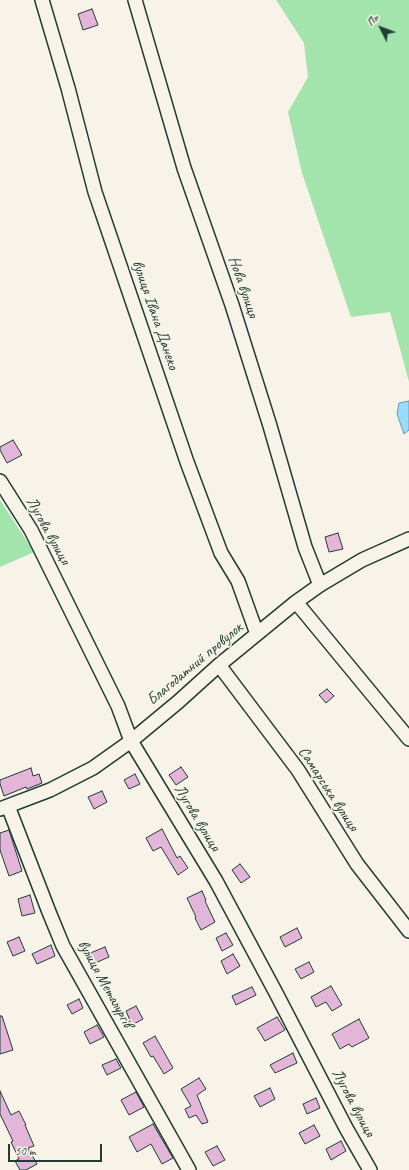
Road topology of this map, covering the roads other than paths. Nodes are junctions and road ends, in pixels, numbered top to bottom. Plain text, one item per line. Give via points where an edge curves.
1 (42, 0) edge
2 (135, 0) edge
3 (0, 481) edge
4 (409, 539) edge
5 (320, 585) junction
6 (296, 602) junction
7 (257, 634) junction
8 (219, 665) junction
9 (409, 739) edge
10 (131, 741) junction
11 (4, 808) edge
12 (409, 931) edge
13 (189, 1170) edge
14 (370, 1170) edge

1 - 7 street, вулиця Івана Данеко via 95,192 187,462 221,553 238,581
2 - 5 street, Нова вулиця via 184,168 232,305 305,546
3 - 10 street, Лугова вулиця via 31,530 118,706
4 - 5 street, Благодатний провулок via 362,560
5 - 6 street, Благодатний провулок
6 - 7 street, Благодатний провулок
6 - 9 street
7 - 8 street, Благодатний провулок
8 - 10 street, Благодатний провулок
8 - 12 street, Самарська вулиця via 298,770 357,864
10 - 11 street, Благодатний провулок via 93,768 50,790
10 - 14 street, Лугова вулиця via 216,881
11 - 13 street, вулиця Металургів via 63,946

